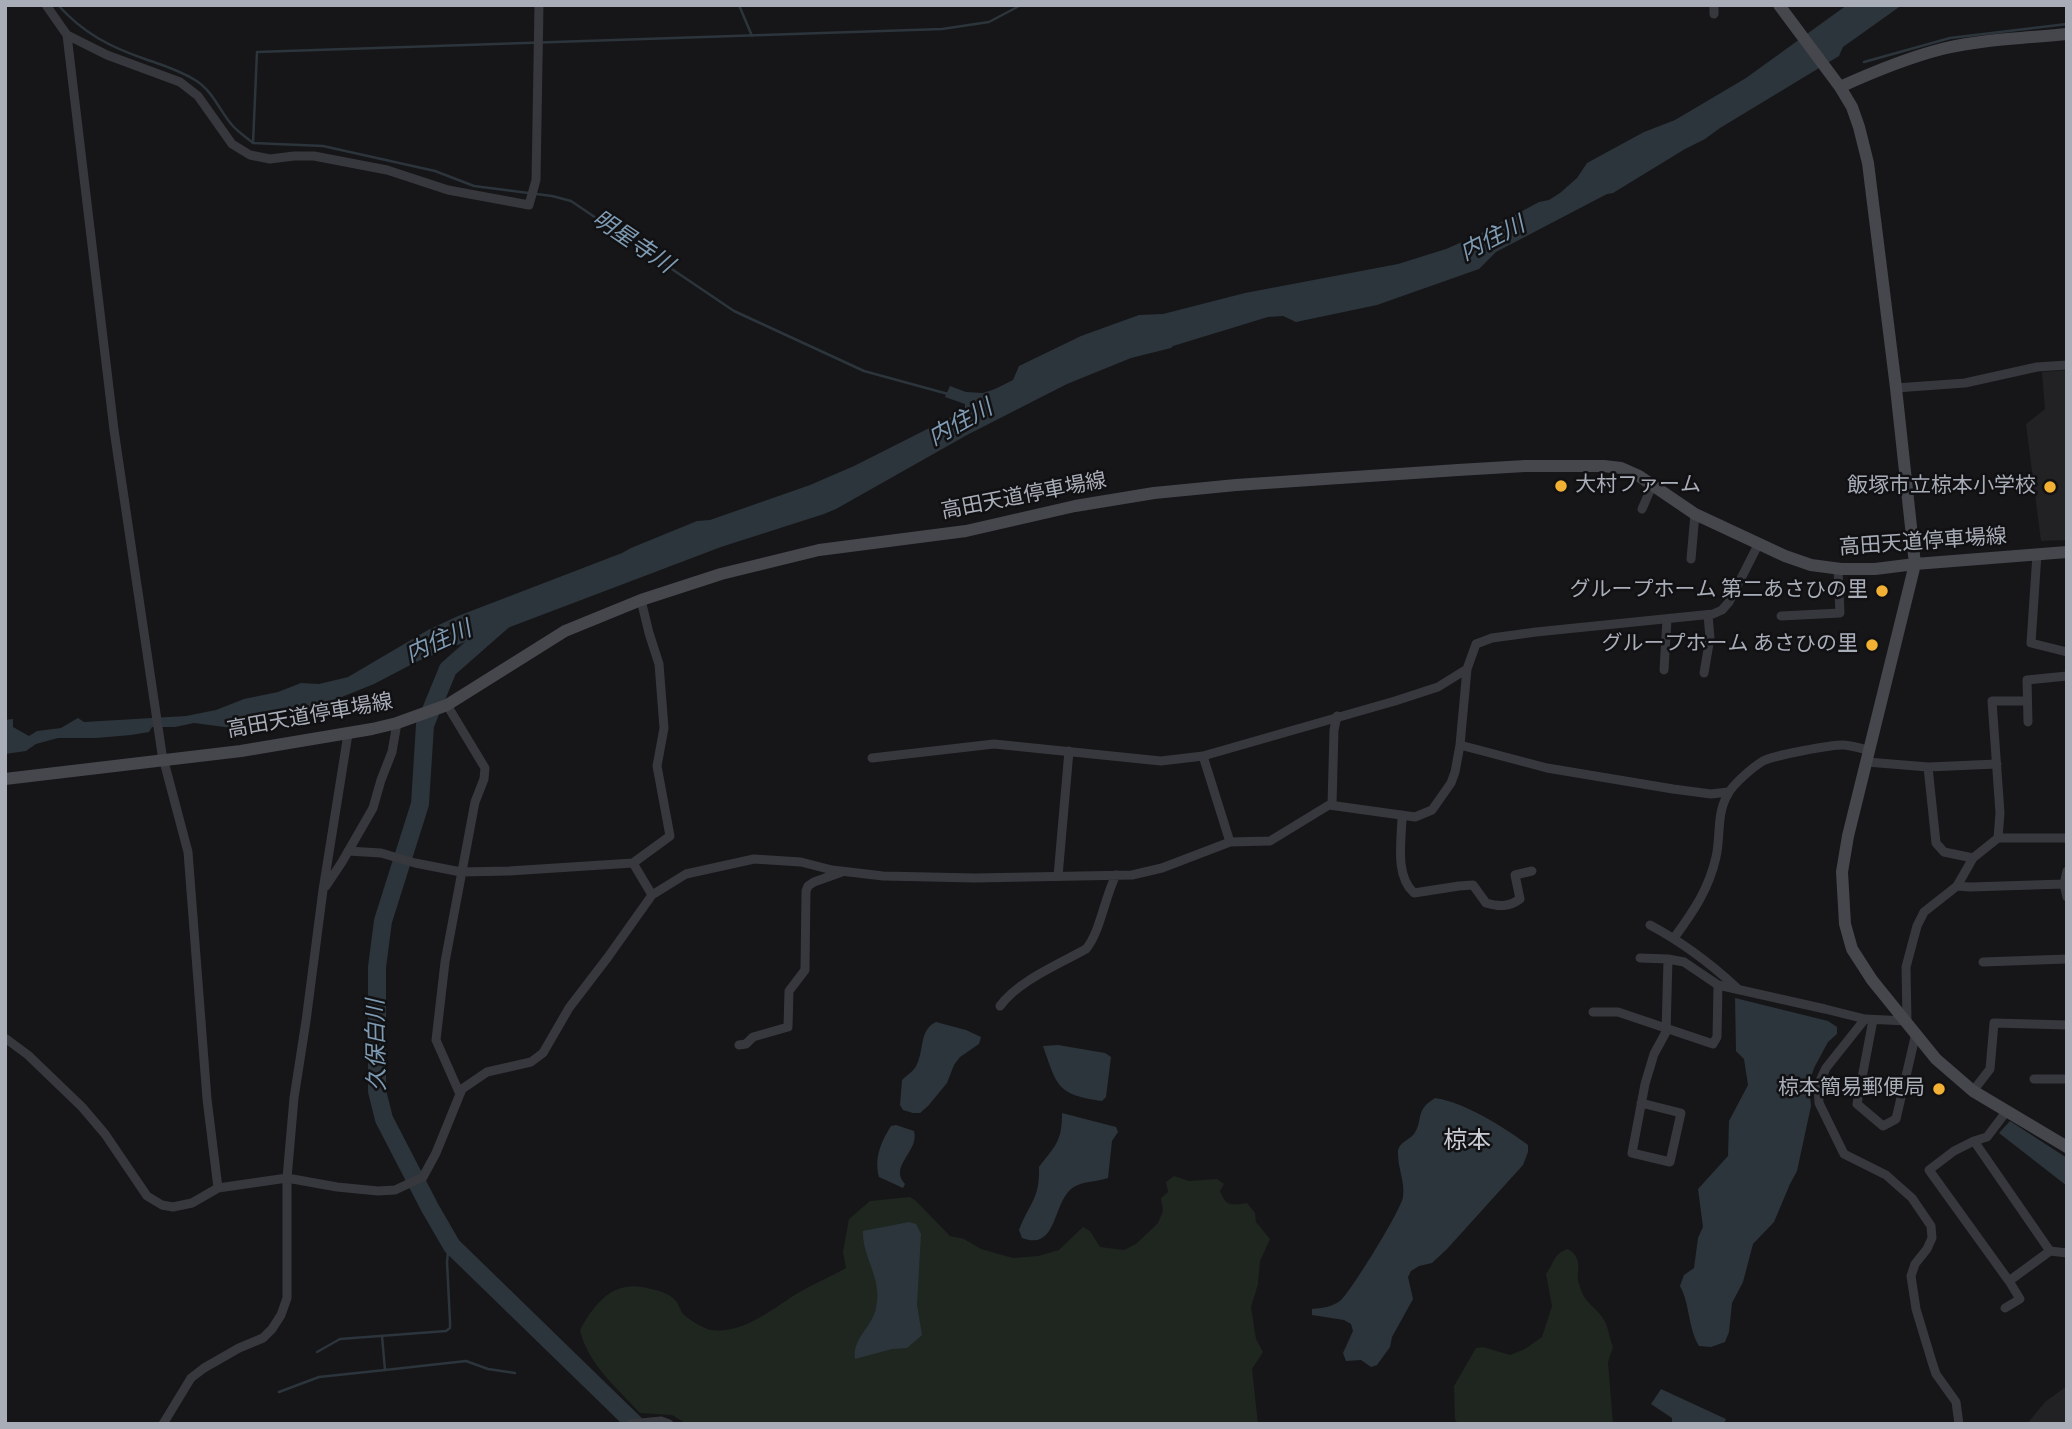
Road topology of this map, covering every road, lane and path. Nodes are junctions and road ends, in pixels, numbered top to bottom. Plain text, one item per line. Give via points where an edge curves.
1 (46, 5) edge
2 (540, 5) edge
3 (1779, 5) edge
4 (2067, 33) edge
5 (67, 35) junction
6 (1840, 87) junction
7 (2067, 365) edge
8 (1896, 388) junction
9 (1653, 486) junction
10 (1642, 509) dead end
11 (1695, 514) junction
12 (1759, 543) junction
13 (2067, 552) edge
14 (2037, 554) junction
15 (1691, 559) dead end
16 (1915, 564) junction
17 (1838, 569) junction
18 (641, 600) junction
19 (1708, 615) junction
20 (1781, 616) dead end
21 (1667, 619) junction
22 (2067, 652) edge
23 (1467, 669) junction
24 (1664, 670) dead end
25 (1704, 673) dead end
26 (2067, 676) edge
27 (2027, 701) junction
28 (447, 705) junction
29 (1337, 716) junction
30 (2028, 722) dead end
31 (397, 723) junction
32 (348, 734) junction
33 (1460, 745) junction
34 (1069, 751) junction
35 (1203, 756) junction
36 (1868, 756) junction
37 (163, 758) junction
38 (872, 758) dead end
39 (1997, 764) junction
40 (1928, 767) junction
41 (5, 779) edge
42 (1728, 792) junction
43 (1332, 805) junction
44 (1402, 815) junction
45 (1998, 838) junction
46 (2067, 838) edge
47 (1230, 842) junction
48 (348, 850) junction
49 (1973, 858) junction
50 (633, 863) junction
51 (844, 871) junction
52 (1532, 871) dead end
53 (2067, 871) edge
54 (461, 872) junction
55 (1116, 875) junction
56 (1058, 876) junction
57 (2064, 884) junction
58 (1957, 886) junction
59 (323, 890) junction
60 (652, 895) junction
61 (2067, 897) edge
62 (1650, 925) dead end
63 (1674, 938) junction
64 (1640, 958) dead end
65 (1668, 959) junction
66 (2067, 959) edge
67 (1983, 962) dead end
68 (1718, 985) junction
69 (1738, 989) junction
70 (1000, 1006) dead end
71 (1593, 1012) dead end
72 (1869, 1020) junction
73 (1906, 1021) junction
74 (2067, 1025) edge
75 (1667, 1029) junction
76 (1916, 1033) junction
77 (5, 1038) edge
78 (739, 1045) dead end
79 (2034, 1079) dead end
80 (2067, 1079) edge
81 (1973, 1091) junction
82 (459, 1092) junction
83 (1641, 1103) dead end
84 (2006, 1112) junction
85 (1974, 1141) junction
86 (2067, 1147) edge
87 (287, 1178) junction
88 (218, 1188) junction
89 (2050, 1251) junction
90 (2067, 1253) edge
91 (2008, 1281) junction
92 (2005, 1308) dead end
93 (163, 1424) edge
94 (630, 1424) edge
95 (668, 1424) edge
96 (1958, 1424) edge

1 - 5 street
2 - 5 street via 536,180 528,205 314,156 270,159 250,155 232,144 198,96 180,82
3 - 6 main road
4 - 6 main road via 1942,49
5 - 37 street via 114,430
6 - 8 main road via 1856,117 1868,163
7 - 8 street via 1965,383
8 - 16 main road
9 - 10 street
9 - 11 main road, 高田天道停車場線
9 - 18 main road, 高田天道停車場線 via 1620,468 1565,465 1152,494 967,530 819,550
11 - 12 main road, 高田天道停車場線
11 - 15 street
12 - 17 main road, 高田天道停車場線 via 1811,565
12 - 19 street via 1729,602
13 - 14 main road, 高田天道停車場線
14 - 16 main road, 高田天道停車場線
14 - 22 street via 2031,643
16 - 17 main road, 高田天道停車場線
16 - 36 main road
17 - 20 street via 1840,613
18 - 28 main road, 高田天道停車場線 via 565,631
18 - 50 street via 659,664 664,728 657,765 670,836
19 - 21 street
19 - 25 street
21 - 23 street via 1492,638 1476,644
21 - 24 street
23 - 29 street via 1438,687
23 - 33 street
26 - 27 street via 2027,680
27 - 30 street
27 - 39 street via 1992,701
28 - 31 main road, 高田天道停車場線
28 - 54 street via 485,768
29 - 35 street
29 - 43 street
31 - 32 main road, 高田天道停車場線
31 - 48 street via 373,808
32 - 37 main road, 高田天道停車場線
32 - 59 street
33 - 42 street via 1546,768 1711,794
33 - 44 street via 1451,783 1432,810 1415,817
34 - 35 street via 1161,761
34 - 38 street via 994,744
34 - 56 street
35 - 47 street
36 - 40 street
36 - 42 street via 1842,745 1788,754 1764,761
36 - 73 main road via 1842,872 1845,924 1852,949
37 - 41 main road, 高田天道停車場線
37 - 88 street via 188,852
39 - 40 street
39 - 45 street
40 - 49 street via 1936,843 1944,852
42 - 63 street via 1709,884
43 - 44 street
43 - 47 street via 1270,841
44 - 52 street via 1400,855 1408,887 1414,893 1473,885 1486,903 1507,906 1520,899 1516,875
45 - 46 street
45 - 49 street
47 - 55 street via 1162,868
48 - 54 street
48 - 59 street
49 - 58 street
50 - 54 street
50 - 60 street
51 - 56 street via 883,876
51 - 60 street via 754,859 686,874
51 - 78 street via 808,886 805,970 789,991 788,1027
53 - 57 street
54 - 82 street via 436,1040
55 - 56 street
55 - 70 street via 1086,949 1018,988
57 - 58 street
57 - 61 street
58 - 73 street via 1924,912 1917,926 1906,967
59 - 87 street
60 - 82 street via 569,1008 543,1053 531,1062 487,1072
62 - 63 street
63 - 69 street
64 - 65 street
65 - 68 street via 1685,962
65 - 75 street
66 - 67 street
68 - 69 street
68 - 75 street via 1713,1044
69 - 72 street
71 - 75 street via 1618,1012
72 - 73 street
72 - 76 street via 1857,1104 1883,1126 1896,1119
72 - 96 street via 1825,1068 1818,1085 1819,1103 1844,1154 1886,1175 1912,1198 1931,1226 1932,1238 1911,1276 1932,1363 1956,1402
73 - 76 main road
74 - 81 street via 1994,1023 1990,1069
75 - 83 street via 1645,1084 1642,1098 1640,1112 1632,1153 1670,1162 1681,1113 1655,1106
76 - 81 main road via 1936,1059
77 - 88 street via 82,1107 147,1196 173,1207 192,1203
79 - 80 street
81 - 84 main road
82 - 87 street via 423,1177 395,1190 378,1191
84 - 85 street via 1987,1137
84 - 86 main road
85 - 89 street
85 - 91 street via 1929,1170
87 - 88 street
87 - 93 street via 288,1276 281,1315 263,1338 191,1378
89 - 90 street
89 - 91 street
91 - 92 street via 2020,1298
94 - 95 street

